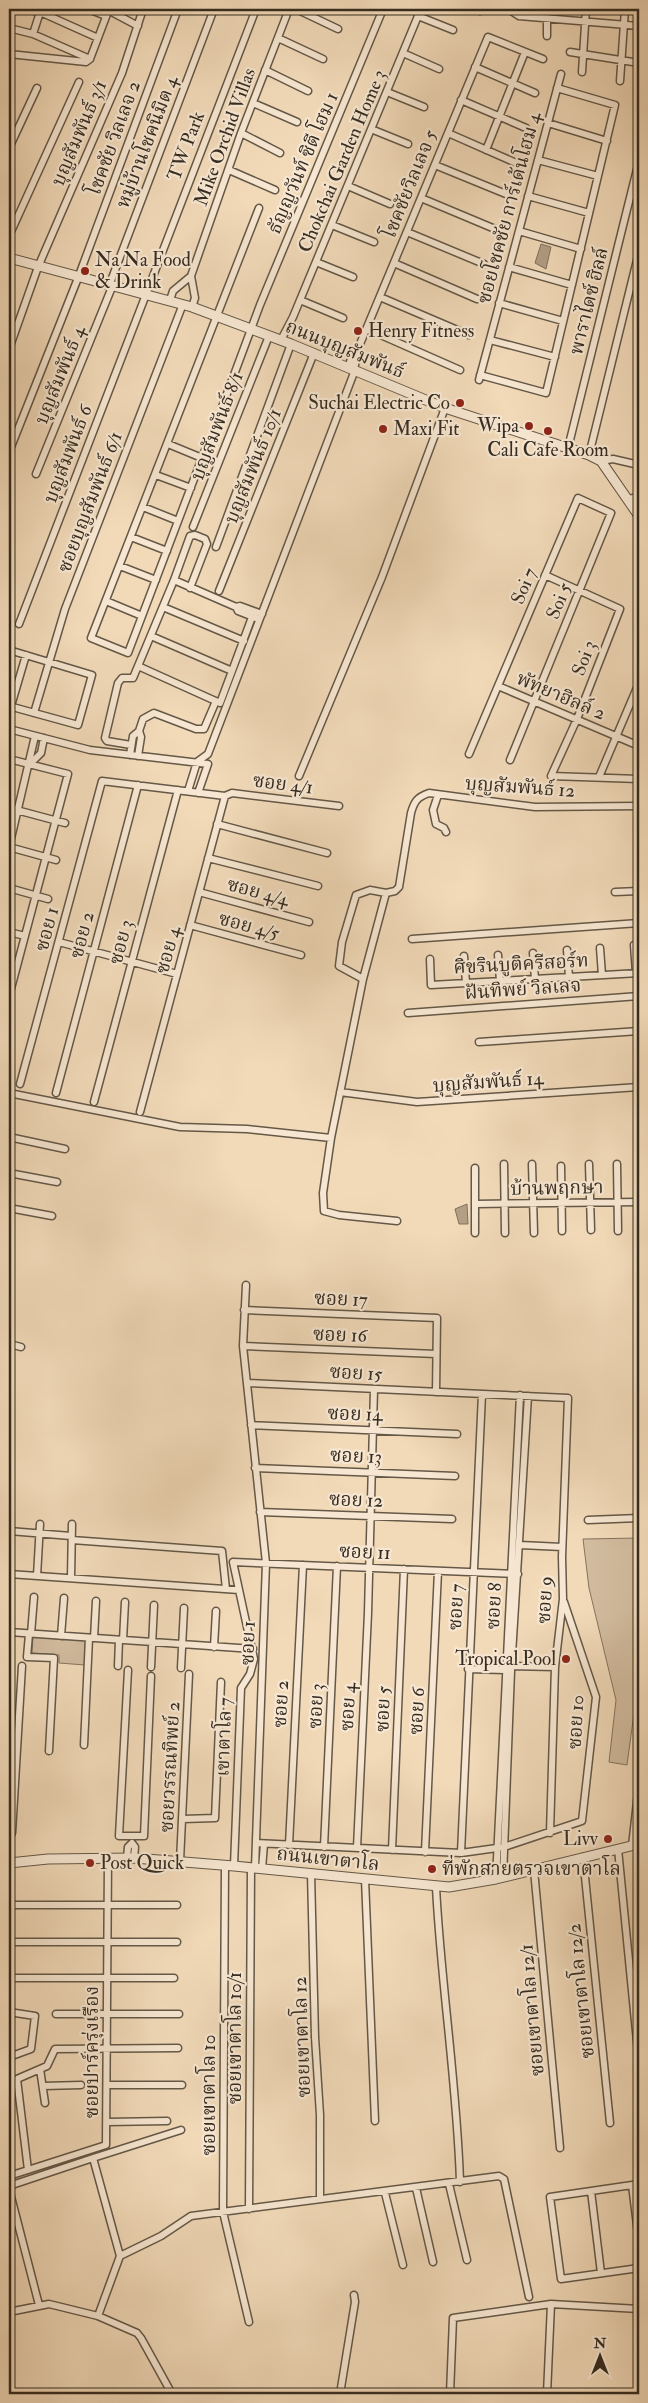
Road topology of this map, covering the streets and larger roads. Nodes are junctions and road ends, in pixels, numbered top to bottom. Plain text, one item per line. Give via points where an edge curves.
1 (26, 9) edge
2 (88, 9) edge
3 (143, 9) edge
4 (178, 9) edge
5 (214, 9) edge
6 (256, 9) edge
7 (289, 9) edge
8 (296, 9) edge
9 (383, 9) edge
10 (474, 9) edge
11 (482, 9) edge
12 (508, 9) edge
13 (523, 9) edge
14 (586, 9) edge
15 (626, 9) edge
16 (41, 11) edge
17 (108, 12) edge
18 (519, 16) junction
19 (548, 18) junction
20 (585, 21) junction
21 (624, 24) junction
22 (138, 26) junction
23 (639, 26) edge
24 (9, 28) edge
25 (338, 29) dead end
26 (453, 30) dead end
27 (33, 34) junction
28 (547, 36) dead end
29 (98, 38) junction
30 (278, 38) junction
31 (525, 52) junction
32 (570, 52) dead end
33 (403, 53) junction
34 (9, 54) edge
35 (584, 56) junction
36 (90, 59) junction
37 (323, 59) dead end
38 (543, 59) dead end
39 (621, 61) junction
40 (639, 63) edge
41 (475, 67) junction
42 (439, 68) dead end
43 (265, 70) junction
44 (582, 72) dead end
45 (561, 74) dead end
46 (620, 80) dead end
47 (79, 82) dead end
48 (513, 84) junction
49 (37, 88) dead end
50 (557, 88) junction
51 (308, 91) dead end
52 (387, 92) junction
53 (535, 93) dead end
54 (461, 100) junction
55 (253, 102) junction
56 (424, 107) dead end
57 (499, 117) junction
58 (297, 122) dead end
59 (548, 123) junction
60 (526, 128) dead end
61 (371, 129) junction
62 (448, 133) junction
63 (241, 134) junction
64 (607, 141) junction
65 (408, 144) dead end
66 (9, 148) edge
67 (486, 150) junction
68 (280, 153) dead end
69 (538, 160) junction
70 (639, 161) edge
71 (514, 162) dead end
72 (434, 165) junction
73 (228, 170) junction
74 (598, 176) junction
75 (348, 186) junction
76 (275, 190) dead end
77 (506, 194) dead end
78 (528, 196) junction
79 (421, 198) junction
80 (390, 204) dead end
81 (258, 208) dead end
82 (589, 213) junction
83 (332, 225) junction
84 (495, 229) dead end
85 (519, 231) junction
86 (406, 232) junction
87 (9, 236) edge
88 (374, 242) dead end
89 (580, 249) junction
90 (639, 252) edge
91 (9, 258) edge
92 (316, 262) junction
93 (394, 264) junction
94 (484, 264) dead end
95 (38, 267) junction
96 (509, 267) junction
97 (191, 276) junction
98 (353, 277) dead end
99 (78, 278) junction
100 (572, 285) junction
101 (110, 286) junction
102 (146, 294) junction
103 (380, 297) junction
104 (477, 299) dead end
105 (170, 300) junction
106 (300, 300) junction
107 (500, 303) junction
108 (187, 306) junction
109 (218, 316) junction
110 (342, 318) dead end
111 (563, 321) junction
112 (250, 329) junction
113 (366, 329) junction
114 (469, 335) dead end
115 (269, 336) junction
116 (490, 340) junction
117 (286, 342) junction
118 (9, 348) edge
119 (314, 353) junction
120 (554, 357) junction
121 (352, 369) junction
122 (460, 370) dead end
123 (222, 407) dead end
124 (446, 408) junction
125 (168, 444) junction
126 (568, 448) junction
127 (205, 450) dead end
128 (9, 452) edge
129 (589, 455) junction
130 (202, 458) junction
131 (601, 461) junction
132 (639, 465) edge
133 (36, 474) dead end
134 (156, 475) junction
135 (190, 488) junction
136 (639, 498) edge
137 (628, 499) junction
138 (143, 507) junction
139 (611, 513) joint
140 (639, 516) edge
141 (178, 521) junction
142 (194, 527) dead end
143 (131, 537) junction
144 (216, 548) dead end
145 (167, 551) junction
146 (120, 566) junction
147 (545, 575) junction
148 (156, 580) junction
149 (174, 580) junction
150 (190, 588) junction
151 (580, 590) junction
152 (219, 591) dead end
153 (106, 601) junction
154 (163, 607) junction
155 (236, 607) junction
156 (142, 616) junction
157 (252, 616) junction
158 (261, 617) junction
159 (19, 624) dead end
160 (151, 636) junction
161 (244, 641) junction
162 (9, 650) edge
163 (26, 655) junction
164 (48, 662) junction
165 (138, 666) junction
166 (232, 671) junction
167 (639, 683) edge
168 (498, 686) junction
169 (216, 701) junction
170 (535, 701) junction
171 (10, 706) edge
172 (34, 713) junction
173 (577, 719) junction
174 (9, 729) edge
175 (139, 731) junction
176 (35, 736) junction
177 (617, 736) junction
178 (44, 738) junction
179 (131, 745) junction
180 (639, 746) edge
181 (469, 754) dead end
182 (130, 755) junction
183 (138, 756) junction
184 (9, 759) edge
185 (510, 760) dead end
186 (198, 762) junction
187 (30, 764) junction
188 (299, 776) dead end
189 (599, 777) junction
190 (639, 779) edge
191 (102, 781) joint
192 (138, 785) junction
193 (178, 790) junction
194 (188, 792) junction
195 (198, 793) junction
196 (438, 795) junction
197 (225, 796) junction
198 (339, 806) dead end
199 (639, 806) edge
200 (9, 808) edge
201 (18, 810) junction
202 (56, 820) junction
203 (65, 823) dead end
204 (217, 824) junction
205 (446, 832) dead end
206 (9, 847) edge
207 (327, 853) dead end
208 (46, 857) junction
209 (208, 858) junction
210 (56, 860) dead end
211 (318, 886) dead end
212 (9, 888) edge
213 (639, 891) edge
214 (199, 892) junction
215 (615, 892) dead end
216 (386, 893) junction
217 (36, 896) junction
218 (48, 899) dead end
219 (309, 922) dead end
220 (639, 923) edge
221 (190, 925) junction
222 (9, 932) edge
223 (25, 936) junction
224 (412, 939) dead end
225 (59, 942) junction
226 (634, 946) dead end
227 (600, 948) dead end
228 (567, 950) dead end
229 (94, 952) junction
230 (533, 953) dead end
231 (498, 954) dead end
232 (300, 955) dead end
233 (464, 956) dead end
234 (430, 959) dead end
235 (131, 962) junction
236 (638, 973) edge
237 (177, 974) junction
238 (602, 975) junction
239 (11, 976) edge
240 (569, 977) junction
241 (363, 979) junction
242 (535, 979) junction
243 (500, 981) junction
244 (466, 983) junction
245 (9, 996) edge
246 (639, 996) edge
247 (408, 1013) dead end
248 (639, 1031) edge
249 (479, 1042) dead end
250 (20, 1084) dead end
251 (639, 1087) edge
252 (340, 1092) junction
253 (9, 1093) edge
254 (56, 1093) dead end
255 (94, 1102) dead end
256 (140, 1112) dead end
257 (9, 1137) edge
258 (330, 1138) junction
259 (65, 1148) dead end
260 (504, 1164) dead end
261 (532, 1164) dead end
262 (589, 1164) dead end
263 (617, 1164) dead end
264 (560, 1166) dead end
265 (475, 1168) dead end
266 (9, 1173) edge
267 (57, 1182) dead end
268 (618, 1202) junction
269 (639, 1202) edge
270 (561, 1203) junction
271 (590, 1203) junction
272 (476, 1204) junction
273 (504, 1204) junction
274 (533, 1204) junction
275 (9, 1208) edge
276 (52, 1216) dead end
277 (397, 1221) dead end
278 (590, 1230) dead end
279 (562, 1231) dead end
280 (618, 1231) dead end
281 (476, 1232) dead end
282 (505, 1233) dead end
283 (534, 1233) dead end
284 (246, 1284) dead end
285 (244, 1310) junction
286 (9, 1344) edge
287 (243, 1346) junction
288 (21, 1347) dead end
289 (436, 1354) junction
290 (249, 1383) junction
291 (374, 1389) junction
292 (436, 1392) junction
293 (482, 1394) junction
294 (520, 1395) junction
295 (528, 1396) junction
296 (568, 1398) joint
297 (251, 1425) junction
298 (373, 1429) junction
299 (457, 1434) dead end
300 (256, 1468) junction
301 (371, 1472) junction
302 (455, 1476) dead end
303 (260, 1512) junction
304 (370, 1516) junction
305 (639, 1518) edge
306 (452, 1519) dead end
307 (588, 1520) dead end
308 (40, 1524) dead end
309 (72, 1524) dead end
310 (9, 1531) edge
311 (40, 1534) junction
312 (72, 1538) junction
313 (520, 1544) junction
314 (562, 1547) junction
315 (266, 1563) junction
316 (303, 1565) junction
317 (337, 1566) junction
318 (369, 1568) junction
319 (404, 1569) junction
320 (438, 1570) junction
321 (473, 1572) junction
322 (9, 1574) edge
323 (514, 1574) junction
324 (37, 1576) junction
325 (71, 1578) junction
326 (226, 1587) junction
327 (238, 1587) junction
328 (34, 1597) dead end
329 (64, 1598) dead end
330 (563, 1599) junction
331 (96, 1601) dead end
332 (125, 1602) dead end
333 (154, 1605) dead end
334 (184, 1608) dead end
335 (216, 1611) dead end
336 (9, 1632) edge
337 (30, 1634) junction
338 (61, 1636) junction
339 (92, 1638) junction
340 (121, 1640) junction
341 (152, 1642) junction
342 (182, 1645) junction
343 (214, 1647) junction
344 (253, 1650) junction
345 (22, 1666) dead end
346 (118, 1666) dead end
347 (151, 1667) dead end
348 (507, 1667) junction
349 (555, 1667) junction
350 (182, 1668) dead end
351 (468, 1669) junction
352 (128, 1670) dead end
353 (190, 1674) dead end
354 (151, 1676) dead end
355 (221, 1682) dead end
356 (84, 1745) dead end
357 (49, 1751) dead end
358 (639, 1784) edge
359 (182, 1819) junction
360 (550, 1833) junction
361 (9, 1834) edge
362 (131, 1836) junction
363 (256, 1843) junction
364 (264, 1844) junction
365 (289, 1845) junction
366 (636, 1845) edge
367 (324, 1847) junction
368 (501, 1847) junction
369 (357, 1848) junction
370 (618, 1848) junction
371 (392, 1850) junction
372 (425, 1852) junction
373 (461, 1852) junction
374 (583, 1857) junction
375 (108, 1858) junction
376 (131, 1858) junction
377 (180, 1862) junction
378 (9, 1863) edge
379 (230, 1865) junction
380 (256, 1868) junction
381 (534, 1870) junction
382 (311, 1873) junction
383 (500, 1878) junction
384 (365, 1879) junction
385 (436, 1887) junction
386 (9, 1905) edge
387 (177, 1905) dead end
388 (108, 1906) junction
389 (9, 1942) edge
390 (108, 1942) junction
391 (177, 1942) dead end
392 (9, 1978) edge
393 (108, 1978) junction
394 (174, 1978) dead end
395 (107, 2013) junction
396 (10, 2014) edge
397 (56, 2014) dead end
398 (179, 2014) dead end
399 (107, 2048) junction
400 (178, 2048) dead end
401 (9, 2057) edge
402 (639, 2062) edge
403 (40, 2069) junction
404 (81, 2085) dead end
405 (107, 2085) junction
406 (182, 2085) dead end
407 (43, 2086) junction
408 (45, 2103) dead end
409 (167, 2120) dead end
410 (375, 2120) dead end
411 (107, 2122) junction
412 (610, 2123) dead end
413 (181, 2130) dead end
414 (560, 2148) dead end
415 (93, 2158) junction
416 (28, 2170) junction
417 (9, 2176) edge
418 (460, 2182) junction
419 (449, 2184) junction
420 (636, 2185) edge
421 (9, 2187) edge
422 (416, 2188) junction
423 (591, 2191) junction
424 (385, 2193) junction
425 (320, 2200) junction
426 (249, 2209) junction
427 (223, 2212) junction
428 (639, 2242) edge
429 (120, 2256) junction
430 (467, 2260) dead end
431 (434, 2262) dead end
432 (403, 2264) dead end
433 (639, 2268) edge
434 (601, 2273) junction
435 (354, 2295) dead end
436 (529, 2297) dead end
437 (551, 2304) junction
438 (39, 2305) junction
439 (639, 2308) edge
440 (9, 2312) edge
441 (98, 2316) junction
442 (250, 2322) dead end
443 (172, 2394) edge
444 (340, 2394) edge
445 (450, 2394) edge
446 (547, 2394) edge

1 - 16 street
2 - 17 street
3 - 22 street, บุญสัมพันธ์ 3/1
4 - 99 street, โชคชัย วิลเลจ 2
5 - 101 street, หมู่บ้านโชคนิมิต 4
6 - 102 street, TW Park
7 - 30 street, Mike Orchid Villas
8 - 25 street
9 - 112 street, ธัญญวันท์ ซิตี โฮม 1
10 - 11 street
12 - 18 street
13 - 18 street
14 - 20 street
15 - 21 street
16 - 27 street
16 - 29 street
17 - 22 street
17 - 29 street
18 - 19 street
19 - 20 street
19 - 28 street
20 - 21 street
20 - 35 street
21 - 23 street
21 - 39 street
22 - 95 street, บุญสัมพันธ์ 3/1 via 122,72
24 - 27 street
26 - 33 street, Chokchai Garden Home 3 via 418,16
27 - 36 street
29 - 36 street
30 - 37 street
30 - 43 street, Mike Orchid Villas
31 - 38 street
31 - 41 street, โชคชัยวิลเลจ 5 via 488,36
31 - 48 street
32 - 35 street
33 - 42 street
33 - 52 street, Chokchai Garden Home 3
34 - 36 street via 86,62
35 - 39 street
35 - 44 street
39 - 40 street
39 - 46 street
41 - 48 street
41 - 54 street, โชคชัยวิลเลจ 5
43 - 51 street
43 - 55 street, Mike Orchid Villas
45 - 50 street, ซอยโชคชัย การ์เด้นโฮม 4
47 - 87 street
48 - 53 street
48 - 57 street
49 - 66 street
50 - 59 street, ซอยโชคชัย การ์เด้นโฮม 4
50 - 64 street via 615,105
52 - 56 street
52 - 61 street, Chokchai Garden Home 3
54 - 57 street
54 - 62 street, โชคชัยวิลเลจ 5
55 - 58 street
55 - 63 street, Mike Orchid Villas
57 - 60 street
57 - 67 street
59 - 64 street
59 - 69 street, ซอยโชคชัย การ์เด้นโฮม 4
61 - 65 street
61 - 75 street, Chokchai Garden Home 3
62 - 67 street
62 - 72 street, โชคชัยวิลเลจ 5
63 - 68 street
63 - 73 street, Mike Orchid Villas
64 - 74 street
67 - 71 street
69 - 74 street
69 - 78 street, ซอยโชคชัย การ์เด้นโฮม 4
70 - 126 street, พาราไดซ์ ฮิลล์
72 - 77 street
72 - 79 street, โชคชัยวิลเลจ 5
73 - 76 street
73 - 97 street, Mike Orchid Villas
74 - 82 street
75 - 80 street
75 - 83 street, Chokchai Garden Home 3
78 - 82 street
78 - 85 street, ซอยโชคชัย การ์เด้นโฮม 4
79 - 84 street
79 - 86 street, โชคชัยวิลเลจ 5
81 - 109 street
82 - 89 street
83 - 88 street
83 - 92 street, Chokchai Garden Home 3
85 - 89 street
85 - 96 street, ซอยโชคชัย การ์เด้นโฮม 4
86 - 93 street, โชคชัยวิลเลจ 5
86 - 94 street
89 - 100 street
90 - 129 street
91 - 95 street, ถนนบุญสัมพันธ์
92 - 98 street
92 - 106 street, Chokchai Garden Home 3
93 - 103 street, โชคชัยวิลเลจ 5
93 - 104 street
95 - 99 street, ถนนบุญสัมพันธ์
95 - 118 street, บุญสัมพันธ์ 3/1
96 - 100 street
96 - 107 street, ซอยโชคชัย การ์เด้นโฮม 4
97 - 105 street, Mike Orchid Villas via 173,291
97 - 108 street, Mike Orchid Villas via 195,298
99 - 101 street, ถนนบุญสัมพันธ์
99 - 128 street, โชคชัย วิลเลจ 2
100 - 111 street
101 - 102 street, ถนนบุญสัมพันธ์
101 - 133 street, บุญสัมพันธ์ 4
102 - 105 street, ถนนบุญสัมพันธ์
102 - 159 street, บุญสัมพันธ์ 6
103 - 113 street, โชคชัยวิลเลจ 5
103 - 114 street
105 - 108 street, ถนนบุญสัมพันธ์
106 - 110 street
106 - 117 street, Chokchai Garden Home 3
107 - 111 street
107 - 116 street, ซอยโชคชัย การ์เด้นโฮม 4
108 - 109 street, ถนนบุญสัมพันธ์
108 - 164 street, ซอยบุญสัมพันธ์ 6/1 via 65,608
109 - 112 street, ถนนบุญสัมพันธ์
109 - 125 street
111 - 120 street
112 - 115 street, ถนนบุญสัมพันธ์
112 - 123 street, ธัญญวันท์ ซิตี โฮม 1
113 - 121 street, โชคชัยวิลเลจ 5
113 - 122 street
115 - 117 street, ถนนบุญสัมพันธ์
115 - 142 street, บุญสัมพันธ์ 8/1
116 - 120 street
116 - 120 street, ซอยโชคชัย การ์เด้นโฮม 4 via 480,377 546,393
117 - 119 street, ถนนบุญสัมพันธ์
117 - 144 street, Chokchai Garden Home 3
119 - 121 street, ถนนบุญสัมพันธ์
119 - 152 street, บุญสัมพันธ์ 10/1
121 - 124 street, ถนนบุญสัมพันธ์
121 - 158 street, โชคชัยวิลเลจ 5
124 - 126 street, ถนนบุญสัมพันธ์
124 - 188 street via 382,577
125 - 130 street
125 - 134 street
126 - 129 street, ถนนบุญสัมพันธ์
127 - 130 street
129 - 131 street, ถนนบุญสัมพันธ์
130 - 135 street
131 - 132 street via 613,458
131 - 137 street, ถนนบุญสัมพันธ์
134 - 135 street
134 - 138 street
135 - 141 street
136 - 137 street
137 - 140 street, ถนนบุญสัมพันธ์
138 - 141 street
138 - 143 street
139 - 147 street, Soi 7 via 578,498
139 - 151 street, Soi 5
141 - 145 street
143 - 145 street
143 - 146 street
145 - 148 street
146 - 148 street
146 - 153 street
147 - 151 street
147 - 168 street, Soi 7
148 - 156 street
149 - 150 street
149 - 150 street via 190,536 205,539 207,544
149 - 154 street
150 - 155 street
151 - 170 street, Soi 5
151 - 173 street, Soi 3 via 620,609
153 - 156 street
153 - 156 street via 91,638 128,653
154 - 160 street
154 - 161 street
155 - 157 street via 238,611
155 - 158 street
157 - 158 street
157 - 161 street
158 - 186 street, โชคชัยวิลเลจ 5 via 208,754
160 - 165 street
160 - 166 street
161 - 166 street
162 - 163 street
163 - 164 street
163 - 171 street
164 - 172 street, ซอยบุญสัมพันธ์ 6/1
164 - 172 street via 92,675 78,725
165 - 169 street
165 - 179 street via 133,678 119,679 105,738
166 - 169 street via 220,703
167 - 177 street
168 - 170 street, พัทยาฮิลล์ 2
168 - 181 street, Soi 7
169 - 175 street via 204,729 154,713 143,719
170 - 173 street, พัทยาฮิลล์ 2
170 - 185 street, Soi 5
171 - 172 street
173 - 177 street, พัทยาฮิลล์ 2
173 - 189 street, Soi 3 via 551,776
174 - 176 street
175 - 179 street via 133,736
175 - 183 street
176 - 178 street
176 - 187 street
177 - 180 street, พัทยาฮิลล์ 2
177 - 189 street
178 - 182 street via 90,750
178 - 187 street via 41,753
179 - 182 street
182 - 183 street
183 - 186 street
184 - 187 street
186 - 194 street, โชคชัยวิลเลจ 5
186 - 195 street via 208,764
187 - 201 street
187 - 202 street, ซอย 1 via 68,774
189 - 190 street
191 - 192 street, ซอย 4/1
191 - 225 street, ซอย 1
192 - 193 street, ซอย 4/1
192 - 229 street, ซอย 2
193 - 194 street, ซอย 4/1
193 - 235 street, ซอย 3
194 - 195 street, ซอย 4/1
195 - 197 street, ซอย 4/1
196 - 199 street, บุญสัมพันธ์ 12 via 535,807
196 - 205 street via 434,818
196 - 216 street, บุญสัมพันธ์ 12 via 420,796 414,803 399,887
197 - 198 street, ซอย 4/1 via 232,793
197 - 204 street, ซอย 4
200 - 201 street
201 - 202 street
201 - 206 street
202 - 203 street
202 - 208 street, ซอย 1
204 - 207 street
204 - 209 street, ซอย 4
206 - 208 street
208 - 210 street
208 - 217 street, ซอย 1
209 - 211 street
209 - 214 street, ซอย 4
212 - 217 street
213 - 215 street
214 - 219 street, ซอย 4/4
214 - 221 street, ซอย 4
216 - 241 street
216 - 241 street via 370,890 356,895 342,942 339,966
217 - 218 street
217 - 223 street, ซอย 1
220 - 224 street
221 - 232 street, ซอย 4/5
221 - 237 street, ซอย 4
222 - 223 street
223 - 239 street, ซอย 1
225 - 229 street
225 - 250 street, ซอย 1
226 - 236 street
227 - 238 street
228 - 240 street
229 - 235 street
229 - 254 street, ซอย 2
230 - 242 street
231 - 243 street
233 - 244 street
234 - 244 street, ศิขรินบูติครีสอร์ท via 431,985
235 - 237 street
235 - 255 street, ซอย 3
236 - 238 street, ศิขรินบูติครีสอร์ท
237 - 256 street, ซอย 4
238 - 240 street, ศิขรินบูติครีสอร์ท
239 - 245 street, ซอย 1
240 - 242 street, ศิขรินบูติครีสอร์ท
241 - 252 street
242 - 243 street, ศิขรินบูติครีสอร์ท
243 - 244 street, ศิขรินบูติครีสอร์ท
246 - 247 street, ฝันทิพย์ วิลเลจ
248 - 249 street
251 - 252 street, บุญสัมพันธ์ 14 via 417,1102
252 - 258 street
253 - 258 street via 180,1127
257 - 259 street
258 - 277 street via 324,1211
260 - 273 street
261 - 274 street
262 - 271 street
263 - 268 street
264 - 270 street
265 - 272 street
266 - 267 street
268 - 269 street, บ้านพฤกษา
268 - 271 street, บ้านพฤกษา
268 - 280 street
270 - 271 street, บ้านพฤกษา
270 - 274 street, บ้านพฤกษา
270 - 279 street
271 - 278 street
272 - 273 street, บ้านพฤกษา
272 - 281 street
273 - 274 street, บ้านพฤกษา
273 - 282 street
274 - 283 street
275 - 276 street
284 - 285 street, ซอย 1
285 - 287 street, ซอย 1
285 - 289 street, ซอย 17 via 437,1318
286 - 288 street
287 - 289 street, ซอย 16
287 - 290 street, ซอย 1
289 - 292 street
290 - 291 street, ซอย 15
290 - 297 street, ซอย 1
291 - 292 street, ซอย 15
291 - 298 street, ซอย 4
292 - 293 street, ซอย 15
293 - 294 street, ซอย 15
293 - 321 street, ซอย 7
294 - 295 street, ซอย 15
294 - 323 street, ซอย 8
295 - 296 street, ซอย 15
295 - 313 street, ซอย 8
296 - 314 street, ซอย 9
297 - 298 street, ซอย 14
297 - 300 street, ซอย 1
298 - 299 street, ซอย 14
298 - 301 street, ซอย 4
300 - 301 street, ซอย 13
300 - 303 street, ซอย 1
301 - 302 street, ซอย 13
301 - 304 street, ซอย 4
303 - 304 street, ซอย 12
303 - 315 street, ซอย 1
304 - 306 street, ซอย 12
304 - 318 street, ซอย 4
305 - 307 street
308 - 311 street
309 - 312 street
310 - 311 street
311 - 312 street
311 - 324 street
312 - 325 street
312 - 326 street via 222,1551
313 - 314 street
313 - 323 street, ซอย 8
314 - 330 street, ซอย 9
315 - 316 street, ซอย 11
315 - 327 street, ซอย 11 via 233,1562
315 - 363 street, ซอย 1
316 - 317 street, ซอย 11
316 - 365 street, ซอย 2
317 - 318 street, ซอย 11
317 - 367 street, ซอย 3
318 - 319 street, ซอย 11
318 - 369 street, ซอย 4
319 - 320 street, ซอย 11
319 - 371 street, ซอย 5
320 - 321 street, ซอย 11
320 - 372 street, ซอย 6
321 - 323 street, ซอย 11
321 - 351 street, ซอย 7
322 - 324 street
323 - 348 street, ซอย 8
324 - 325 street
325 - 326 street
326 - 327 street
327 - 344 street, เขาตาโล 7
328 - 337 street
329 - 338 street
330 - 349 street, ซอย 9
330 - 360 street, ซอย 10 via 596,1697 582,1821
331 - 339 street
332 - 340 street
333 - 341 street
334 - 342 street
335 - 343 street
336 - 337 street
337 - 338 street
337 - 357 street via 27,1657 54,1658
338 - 339 street
339 - 340 street
339 - 356 street
340 - 341 street
340 - 346 street
341 - 342 street
341 - 347 street
342 - 343 street
342 - 350 street
343 - 344 street
344 - 379 street, เขาตาโล 7 via 250,1674 241,1688
345 - 361 street via 12,1834
348 - 349 street
348 - 351 street
348 - 368 street, ซอย 8
349 - 360 street, ซอย 9
351 - 373 street, ซอย 7
352 - 362 street via 119,1836
353 - 359 street, ซอยวรรณทิพย์ 2
354 - 362 street via 144,1836
355 - 359 street via 215,1818
358 - 366 street
359 - 377 street, ซอยวรรณทิพย์ 2
360 - 368 street
362 - 376 street via 135,1847
363 - 364 street
363 - 380 street, ซอย 1
364 - 365 street
364 - 380 street
365 - 367 street
366 - 370 street, ถนนเขาตาโล
367 - 369 street
368 - 373 street
368 - 383 street, ซอย 8
369 - 371 street
370 - 374 street, ถนนเขาตาโล
370 - 402 street
371 - 372 street
372 - 373 street
374 - 381 street, ถนนเขาตาโล
374 - 412 street, ซอยเขาตาโล 12/2
375 - 376 street, ถนนเขาตาโล
375 - 378 street, ถนนเขาตาโล
375 - 388 street, ซอยปาร์ครุ่งเรือง
376 - 377 street, ถนนเขาตาโล
377 - 379 street, ถนนเขาตาโล
379 - 380 street, ถนนเขาตาโล
379 - 427 street, ซอยเขาตาโล 10
380 - 382 street, ถนนเขาตาโล
380 - 426 street, ซอยเขาตาโล 10/1
381 - 383 street, ถนนเขาตาโล
381 - 414 street, ซอยเขาตาโล 12/1
382 - 384 street, ถนนเขาตาโล
382 - 425 street, ซอยเขาตาโล 12
383 - 385 street, ถนนเขาตาโล via 469,1885
384 - 385 street, ถนนเขาตาโล
384 - 410 street
385 - 418 street
386 - 388 street
387 - 388 street
388 - 390 street, ซอยปาร์ครุ่งเรือง
389 - 390 street
390 - 391 street
390 - 393 street, ซอยปาร์ครุ่งเรือง
392 - 393 street
393 - 394 street
393 - 395 street, ซอยปาร์ครุ่งเรือง
395 - 397 street
395 - 398 street
395 - 399 street, ซอยปาร์ครุ่งเรือง
396 - 401 street via 35,2016 31,2048
399 - 400 street
399 - 403 street via 55,2049 50,2063
399 - 405 street, ซอยปาร์ครุ่งเรือง
403 - 407 street
403 - 416 street via 17,2079
404 - 407 street
405 - 406 street
405 - 411 street, ซอยปาร์ครุ่งเรือง
407 - 408 street
409 - 411 street
411 - 416 street, ซอยปาร์ครุ่งเรือง via 106,2145
413 - 415 street
415 - 421 street
415 - 429 street
416 - 417 street, ซอยปาร์ครุ่งเรือง
418 - 419 street
418 - 436 street via 499,2176 504,2179
419 - 422 street
419 - 430 street
420 - 423 street
420 - 428 street
421 - 438 street
422 - 424 street
422 - 431 street
423 - 434 street
423 - 434 street via 550,2197 561,2279
424 - 425 street
424 - 432 street
425 - 426 street
426 - 427 street
427 - 429 street via 191,2216 161,2236
427 - 442 street, ซอยเขาตาโล 10
429 - 441 street
433 - 434 street
435 - 444 street
437 - 439 street
437 - 445 street via 453,2318
437 - 446 street
438 - 440 street
438 - 441 street via 49,2304
441 - 443 street via 142,2338

